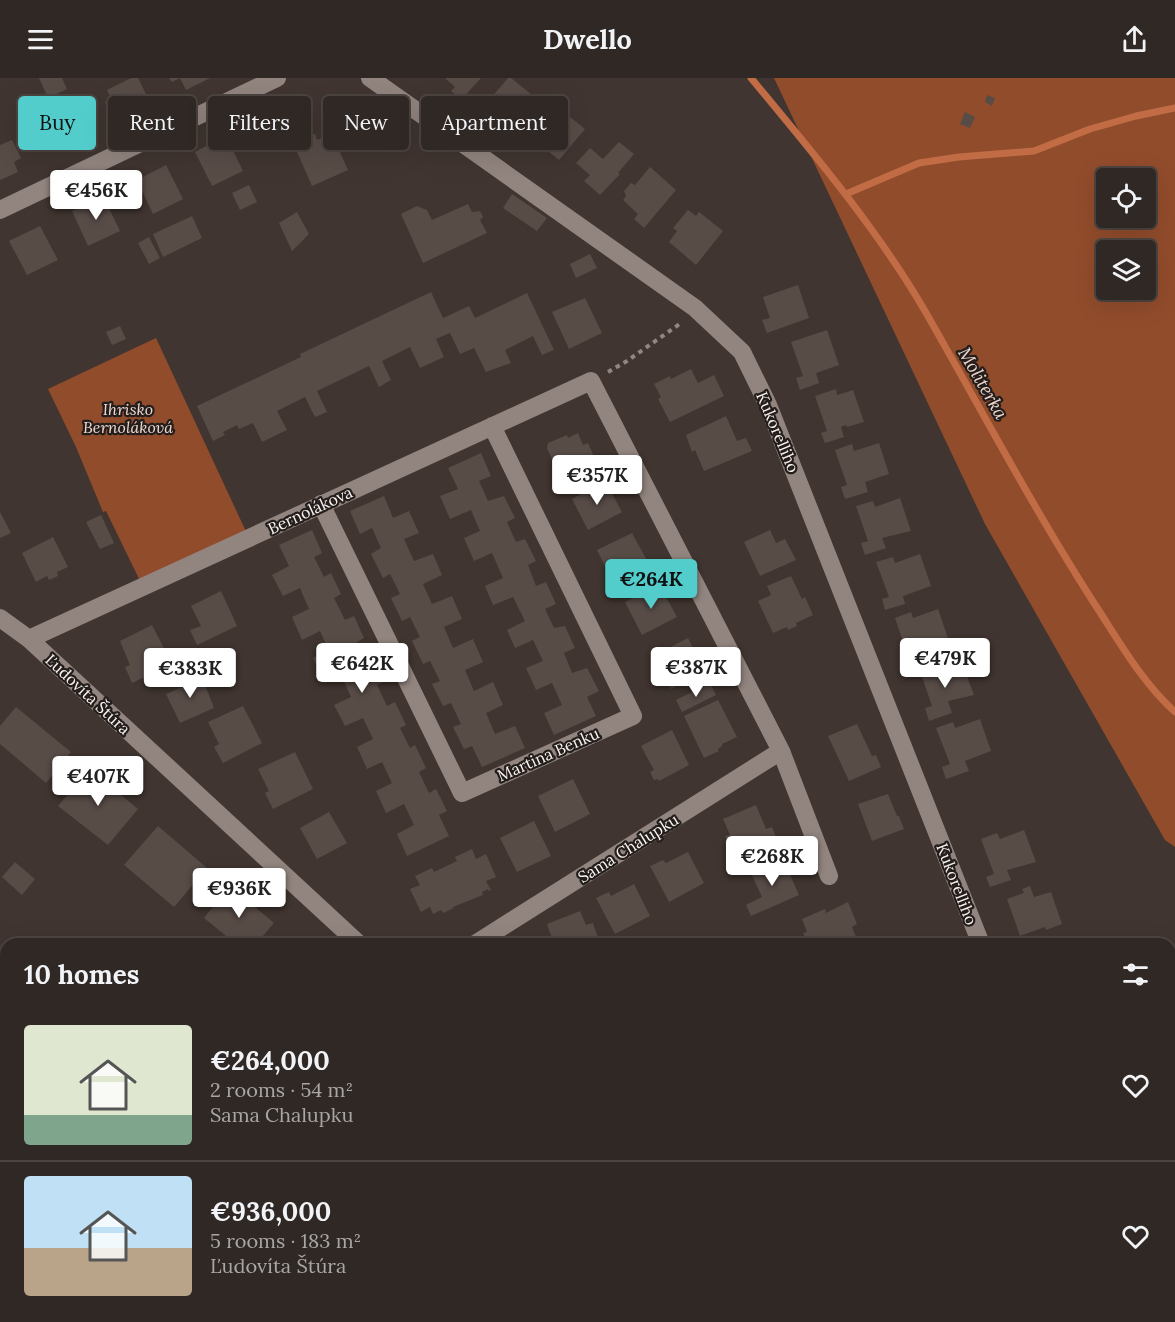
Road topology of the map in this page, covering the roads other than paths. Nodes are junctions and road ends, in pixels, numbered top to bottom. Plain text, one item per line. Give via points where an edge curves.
1 (277, 78) edge
2 (370, 78) edge
3 (0, 210) edge
4 (492, 426) junction
5 (321, 504) junction
6 (0, 618) edge
7 (29, 639) junction
8 (781, 751) junction
9 (829, 876) dead end
10 (353, 938) edge
11 (485, 938) edge
12 (979, 938) edge

1 - 3 street
2 - 12 street, Kukorelliho via 694,308 742,352 768,405
4 - 5 street, Bernolákova
4 - 5 street, Martina Benku via 633,716 462,793
4 - 8 street, Bernolákova via 591,381
5 - 7 street, Bernolákova
6 - 7 street, Ľudovíta Štúra
7 - 10 street, Ľudovíta Štúra
8 - 9 street
8 - 11 street, Sama Chalupku

